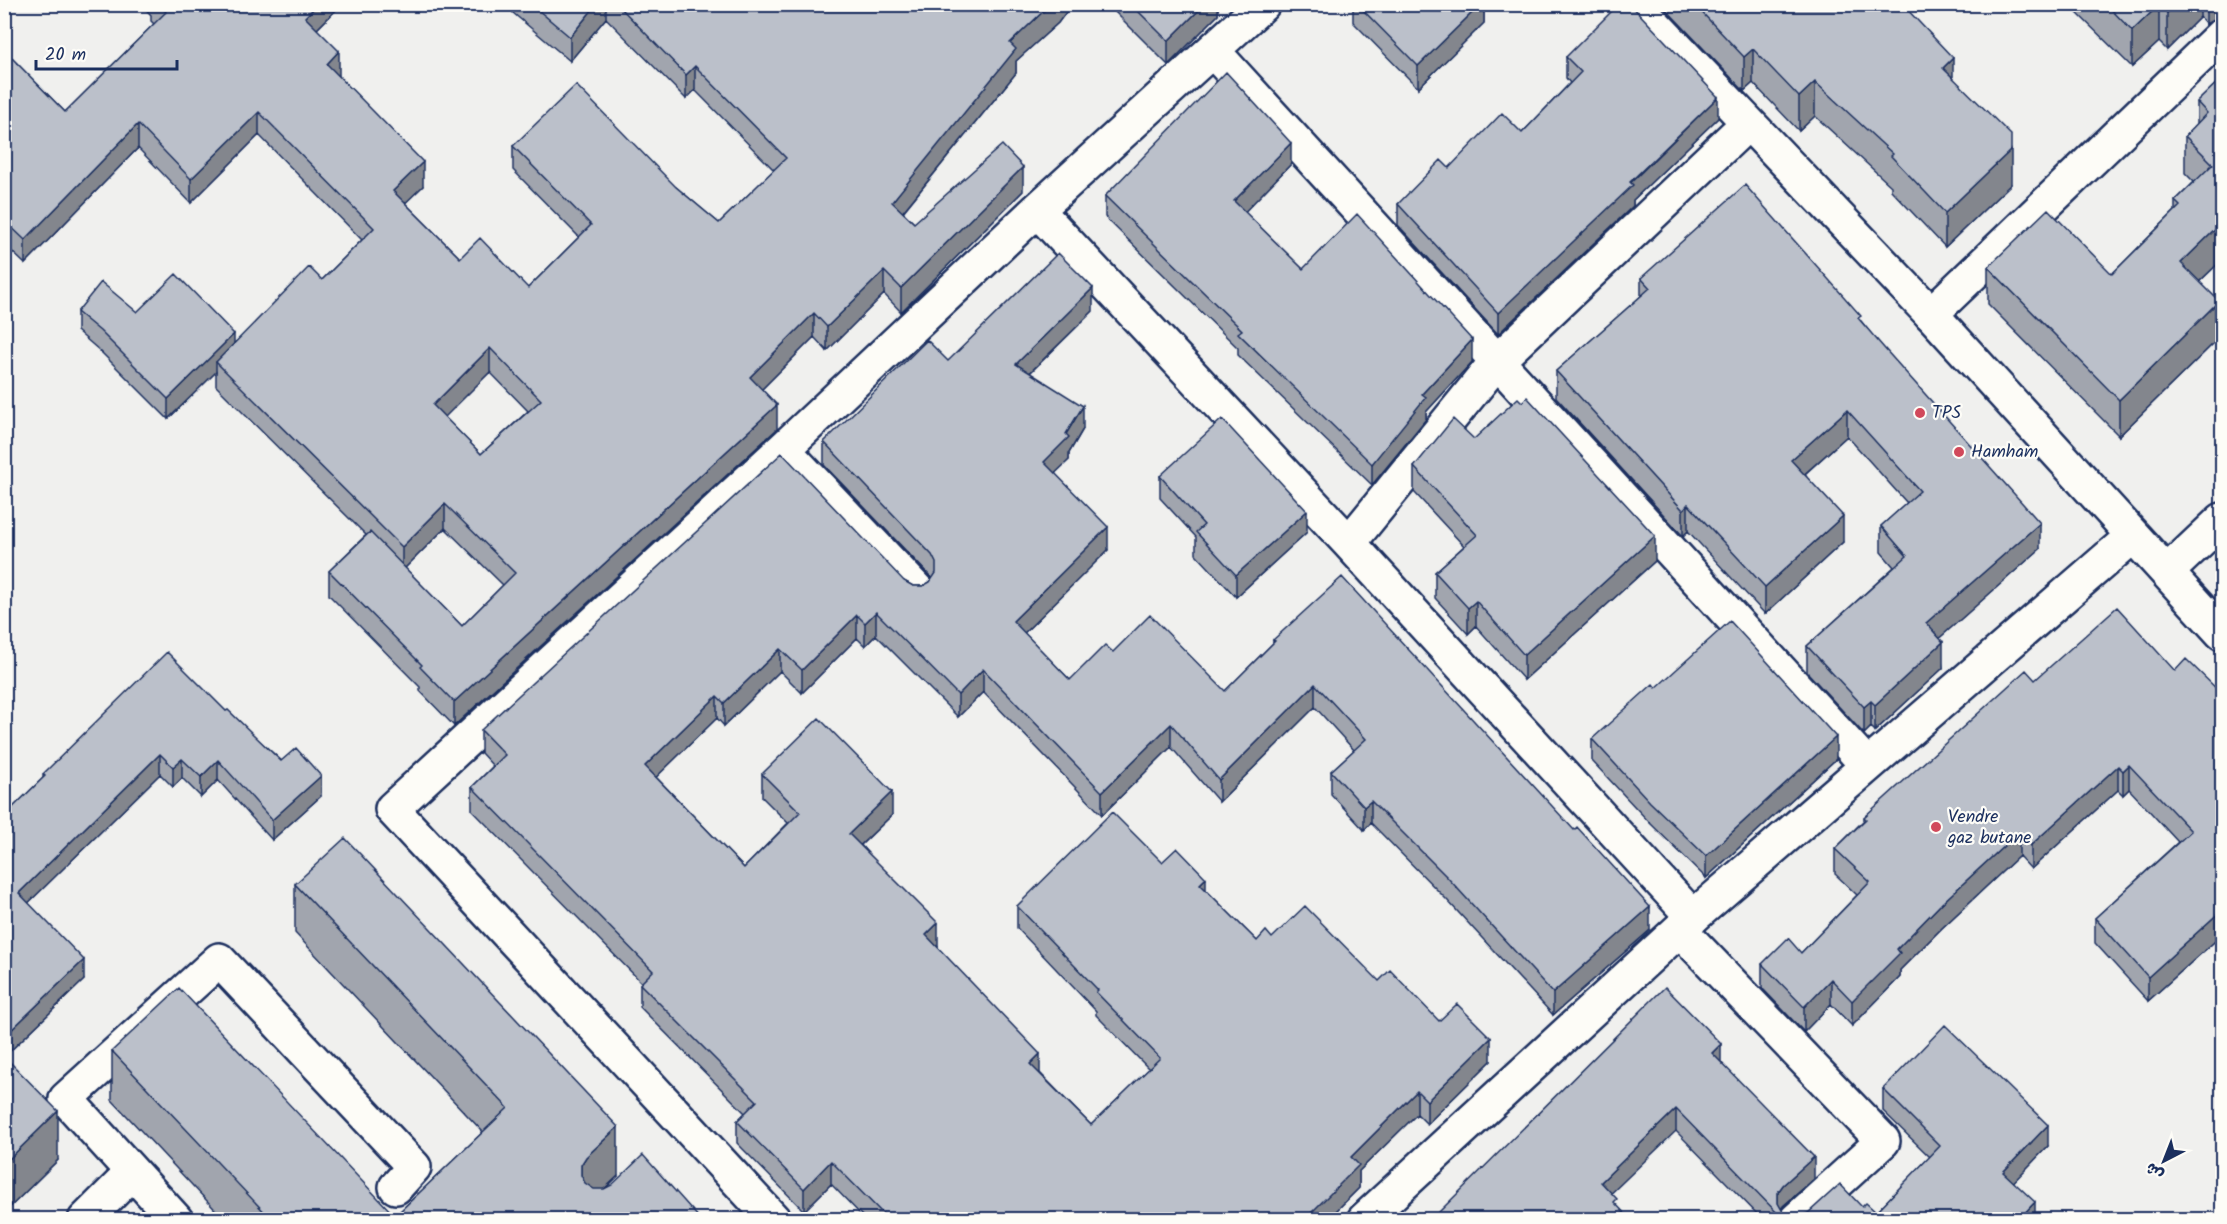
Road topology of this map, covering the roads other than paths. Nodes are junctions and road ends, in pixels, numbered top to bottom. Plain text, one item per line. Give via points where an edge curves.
1 (1263, 4) edge
2 (1635, 4) edge
3 (2223, 35) edge
4 (1213, 51) junction
5 (1747, 124) junction
6 (1037, 210) junction
7 (1931, 314) junction
8 (1497, 361) junction
9 (783, 449) junction
10 (2223, 520) edge
11 (2133, 536) junction
12 (1349, 543) junction
13 (2167, 572) junction
14 (918, 591) edge
15 (2223, 633) edge
16 (1867, 765) junction
17 (1687, 923) junction
18 (132, 1173) junction
19 (396, 1187) dead end
20 (86, 1220) edge
21 (176, 1220) edge
22 (774, 1220) edge
23 (1364, 1220) edge
24 (1796, 1220) edge

1 - 4 street
2 - 5 street
3 - 7 street
4 - 6 street
4 - 8 street
5 - 7 street
5 - 8 street
6 - 9 street
6 - 12 street
7 - 11 street
8 - 12 street
8 - 16 street
9 - 14 street
9 - 22 street via 392,809
10 - 13 street
11 - 13 street
11 - 16 street
12 - 17 street
13 - 15 street
16 - 17 street
17 - 23 street
17 - 24 street via 1883,1141
18 - 19 street via 66,1099 219,960 414,1167
18 - 20 street
18 - 21 street

